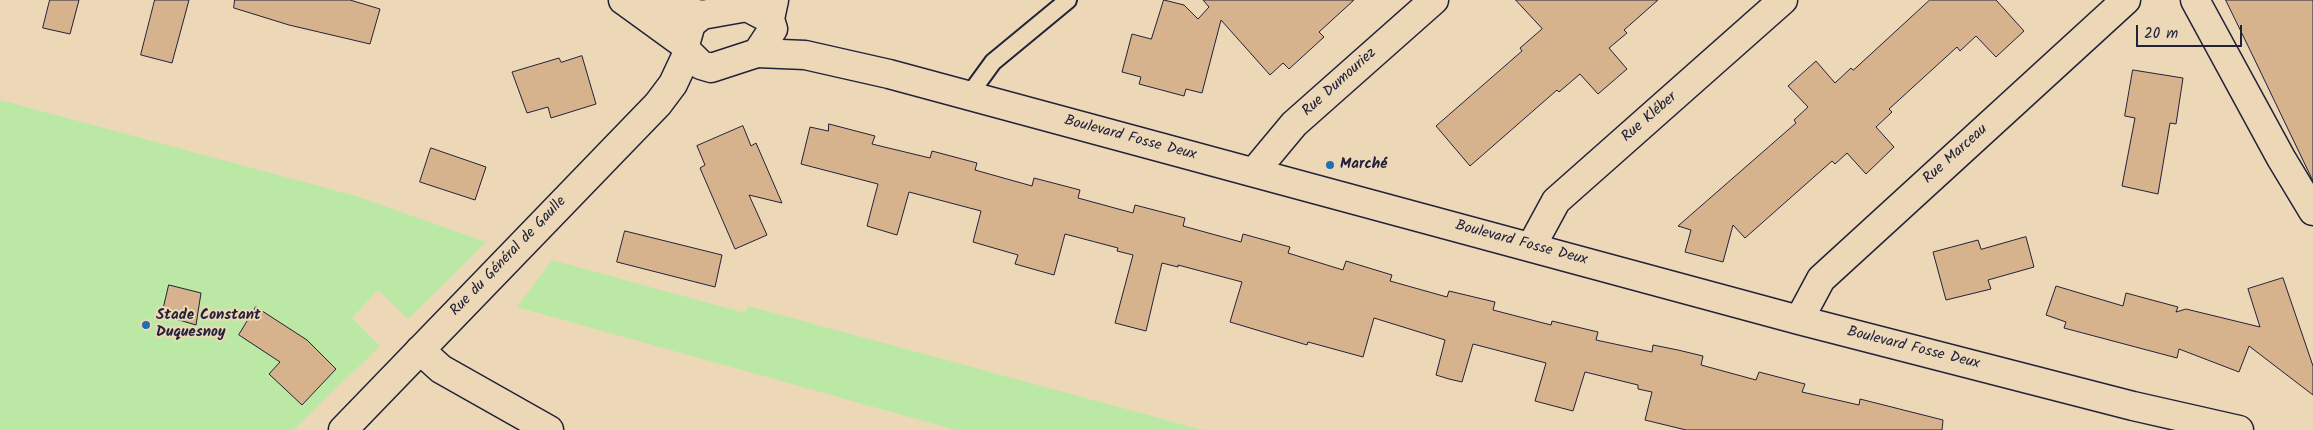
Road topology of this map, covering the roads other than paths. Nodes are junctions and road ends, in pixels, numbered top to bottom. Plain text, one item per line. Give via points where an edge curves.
1 (623, 0) edge
2 (631, 0) edge
3 (1068, 0) edge
4 (1434, 0) edge
5 (1783, 0) edge
6 (2126, 0) edge
7 (2196, 0) edge
8 (763, 11) edge
9 (702, 16) junction
10 (756, 53) junction
11 (691, 54) junction
12 (805, 54) junction
13 (968, 95) junction
14 (1254, 172) junction
15 (2313, 211) edge
16 (1531, 247) junction
17 (1799, 320) junction
18 (420, 350) junction
19 (343, 430) edge
20 (549, 430) edge
21 (2239, 430) edge

1 - 11 street
2 - 9 street
3 - 13 lane via 993,62
4 - 14 street, Rue Dumouriez via 1294,124
5 - 16 street, Rue Kléber via 1556,201
6 - 17 street, Rue Marceau via 1821,279
7 - 15 street via 2280,158
8 - 9 street
8 - 10 street
8 - 12 street, Boulevard Fosse Deux
9 - 11 street, Rue du Général de Gaulle via 691,24 686,38
10 - 11 street, Boulevard Fosse Deux via 711,68
10 - 12 street, Boulevard Fosse Deux
11 - 18 street, Rue du Général de Gaulle via 658,104
12 - 13 street, Boulevard Fosse Deux
13 - 14 street, Boulevard Fosse Deux
14 - 16 street, Boulevard Fosse Deux
16 - 17 street, Boulevard Fosse Deux
17 - 21 street, Boulevard Fosse Deux via 2123,404
18 - 19 street, Rue du Général de Gaulle
18 - 20 street via 440,369

